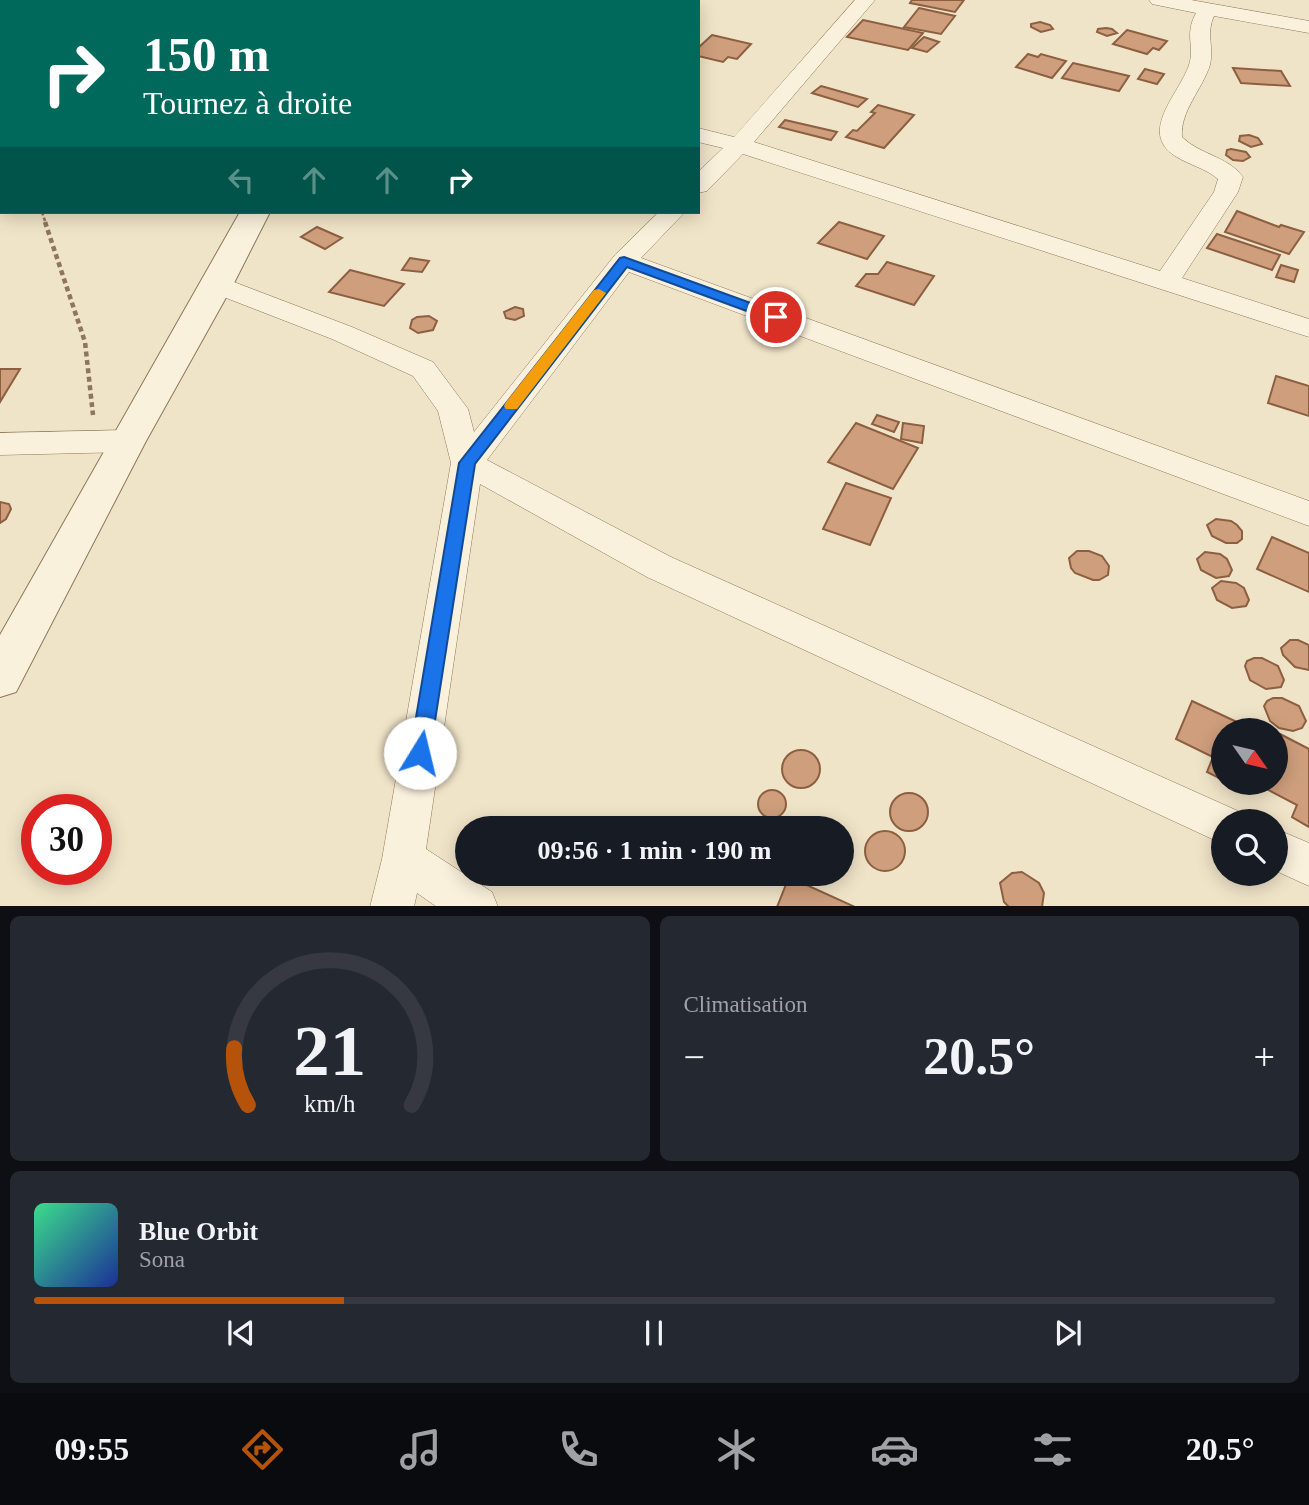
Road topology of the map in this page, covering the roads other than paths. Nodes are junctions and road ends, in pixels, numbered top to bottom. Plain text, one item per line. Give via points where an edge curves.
1 (865, 0) edge
2 (1159, 0) edge
3 (1208, 9) junction
4 (1309, 27) edge
5 (700, 135) edge
6 (739, 145) junction
7 (700, 184) edge
8 (254, 214) edge
9 (671, 214) edge
10 (624, 261) junction
11 (1166, 282) junction
12 (217, 285) junction
13 (1309, 328) edge
14 (111, 441) junction
15 (0, 444) edge
16 (467, 463) junction
17 (1309, 514) edge
18 (0, 677) edge
19 (1211, 820) edge
20 (1288, 855) edge
21 (403, 859) junction
22 (1309, 865) edge
23 (392, 906) edge
24 (476, 906) edge

1 - 6 street
2 - 3 street
3 - 4 street
3 - 11 street via 1199,26 1200,63 1170,125 1171,139 1183,151 1231,177 1226,192
5 - 6 street
6 - 7 street
6 - 11 street
8 - 12 street
9 - 10 street
10 - 16 street
10 - 17 street
11 - 13 street
12 - 14 street
12 - 16 street via 423,369 453,409
14 - 15 street
14 - 18 street
16 - 19 street via 659,567
16 - 21 street
20 - 22 street
21 - 23 street
21 - 24 street

